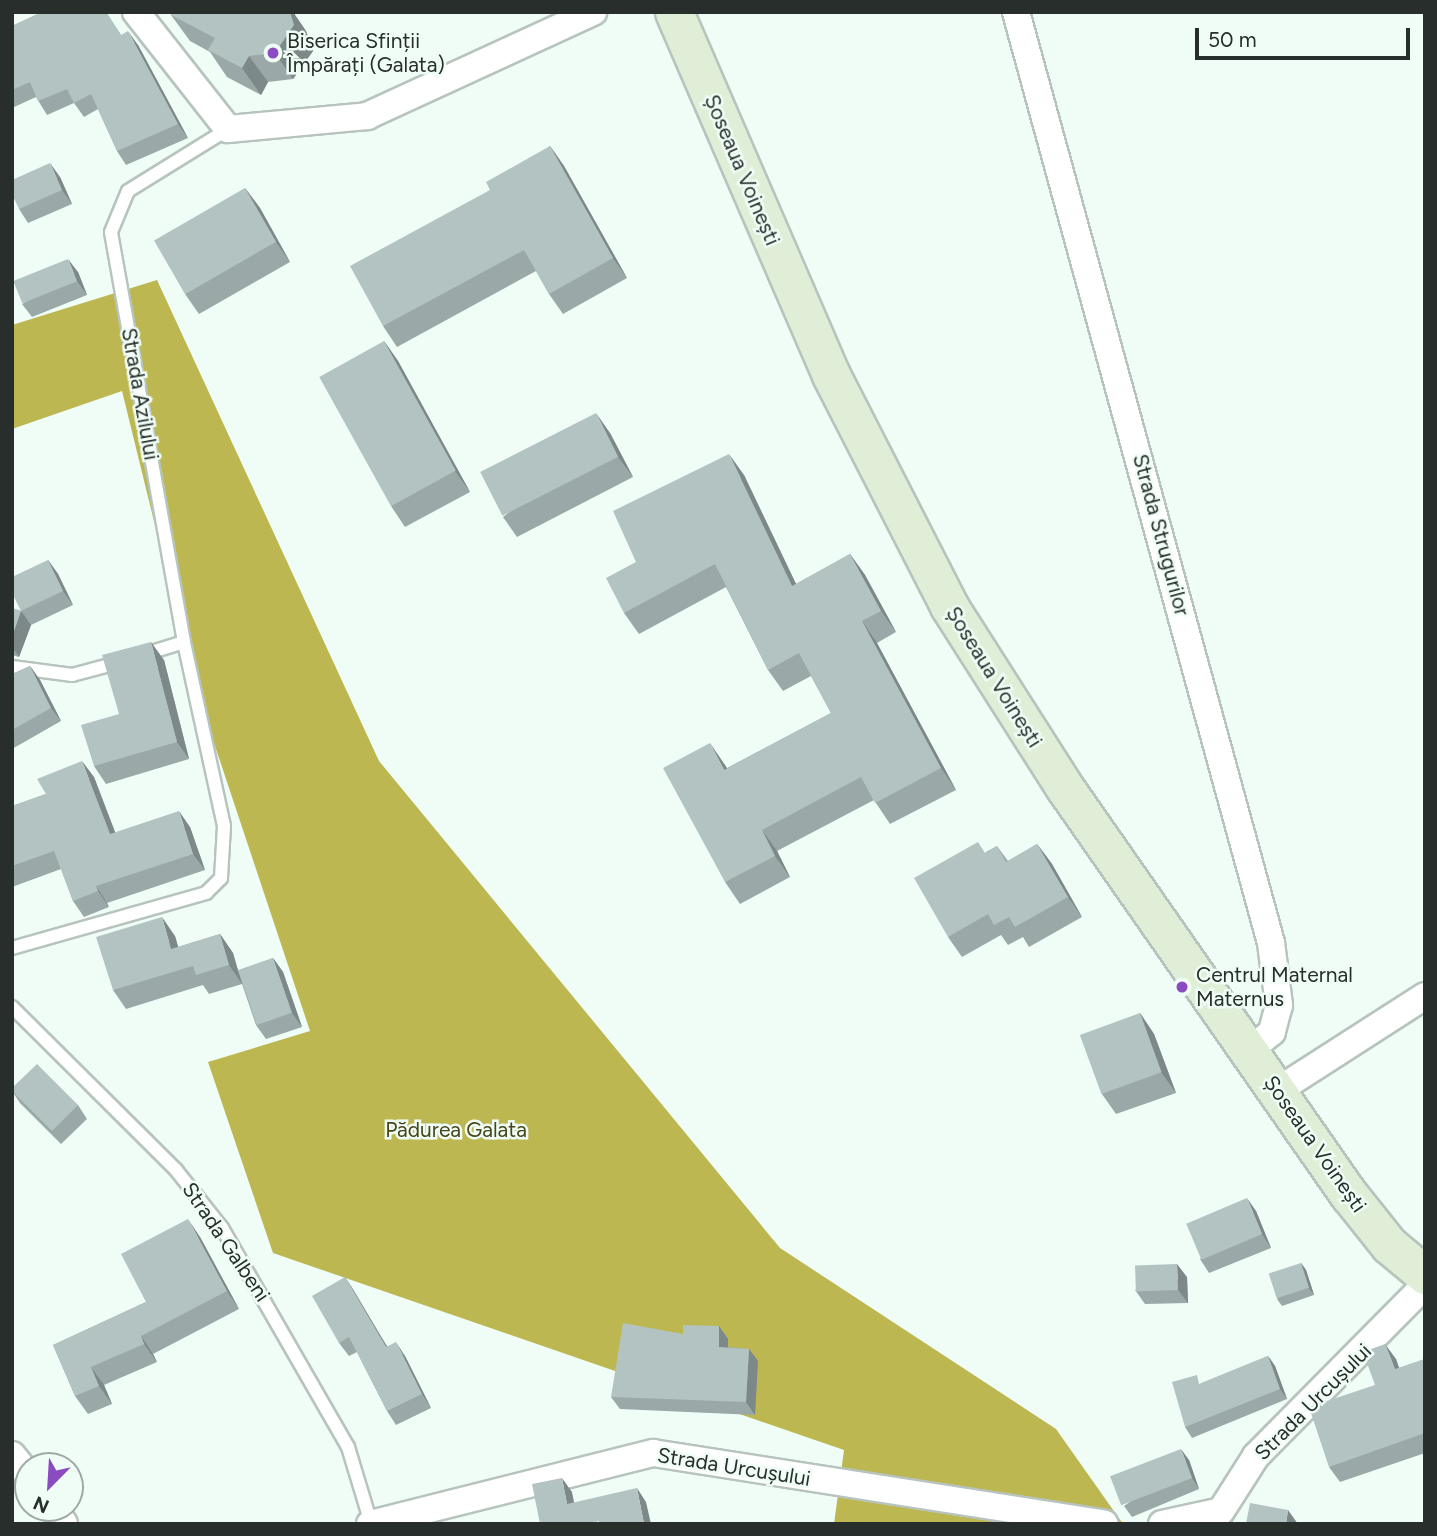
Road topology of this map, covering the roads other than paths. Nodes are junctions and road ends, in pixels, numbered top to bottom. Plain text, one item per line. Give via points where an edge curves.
1 (136, 12) edge
2 (593, 12) edge
3 (674, 12) edge
4 (1016, 12) edge
5 (228, 129) junction
6 (184, 642) junction
7 (12, 667) edge
8 (12, 948) edge
9 (1425, 996) edge
10 (12, 1007) edge
11 (1250, 1050) junction
12 (1277, 1091) junction
13 (1425, 1275) edge
14 (1425, 1285) edge
15 (1223, 1517) edge
16 (370, 1524) edge
17 (1104, 1524) edge
18 (1162, 1524) edge

1 - 5 street
2 - 5 street, Strada Azilului via 367,116
3 - 11 main road, Șoseaua Voinești via 905,530 1007,702
4 - 11 street, Strada Strugurilor via 1271,943 1279,1005 1272,1032
5 - 6 lane, Strada Azilului via 128,191 111,232
6 - 7 lane via 72,675
6 - 8 lane, Strada Azilului via 224,826 220,878 206,893
9 - 12 street
10 - 16 lane, Strada Galbeni via 176,1170 222,1228 348,1447
11 - 12 main road, Șoseaua Voinești
12 - 13 main road, Șoseaua Voinești via 1389,1245
14 - 15 street, Strada Urcușului via 1256,1456
15 - 18 street, Strada Urcușului
16 - 17 street, Strada Urcușului via 653,1453

